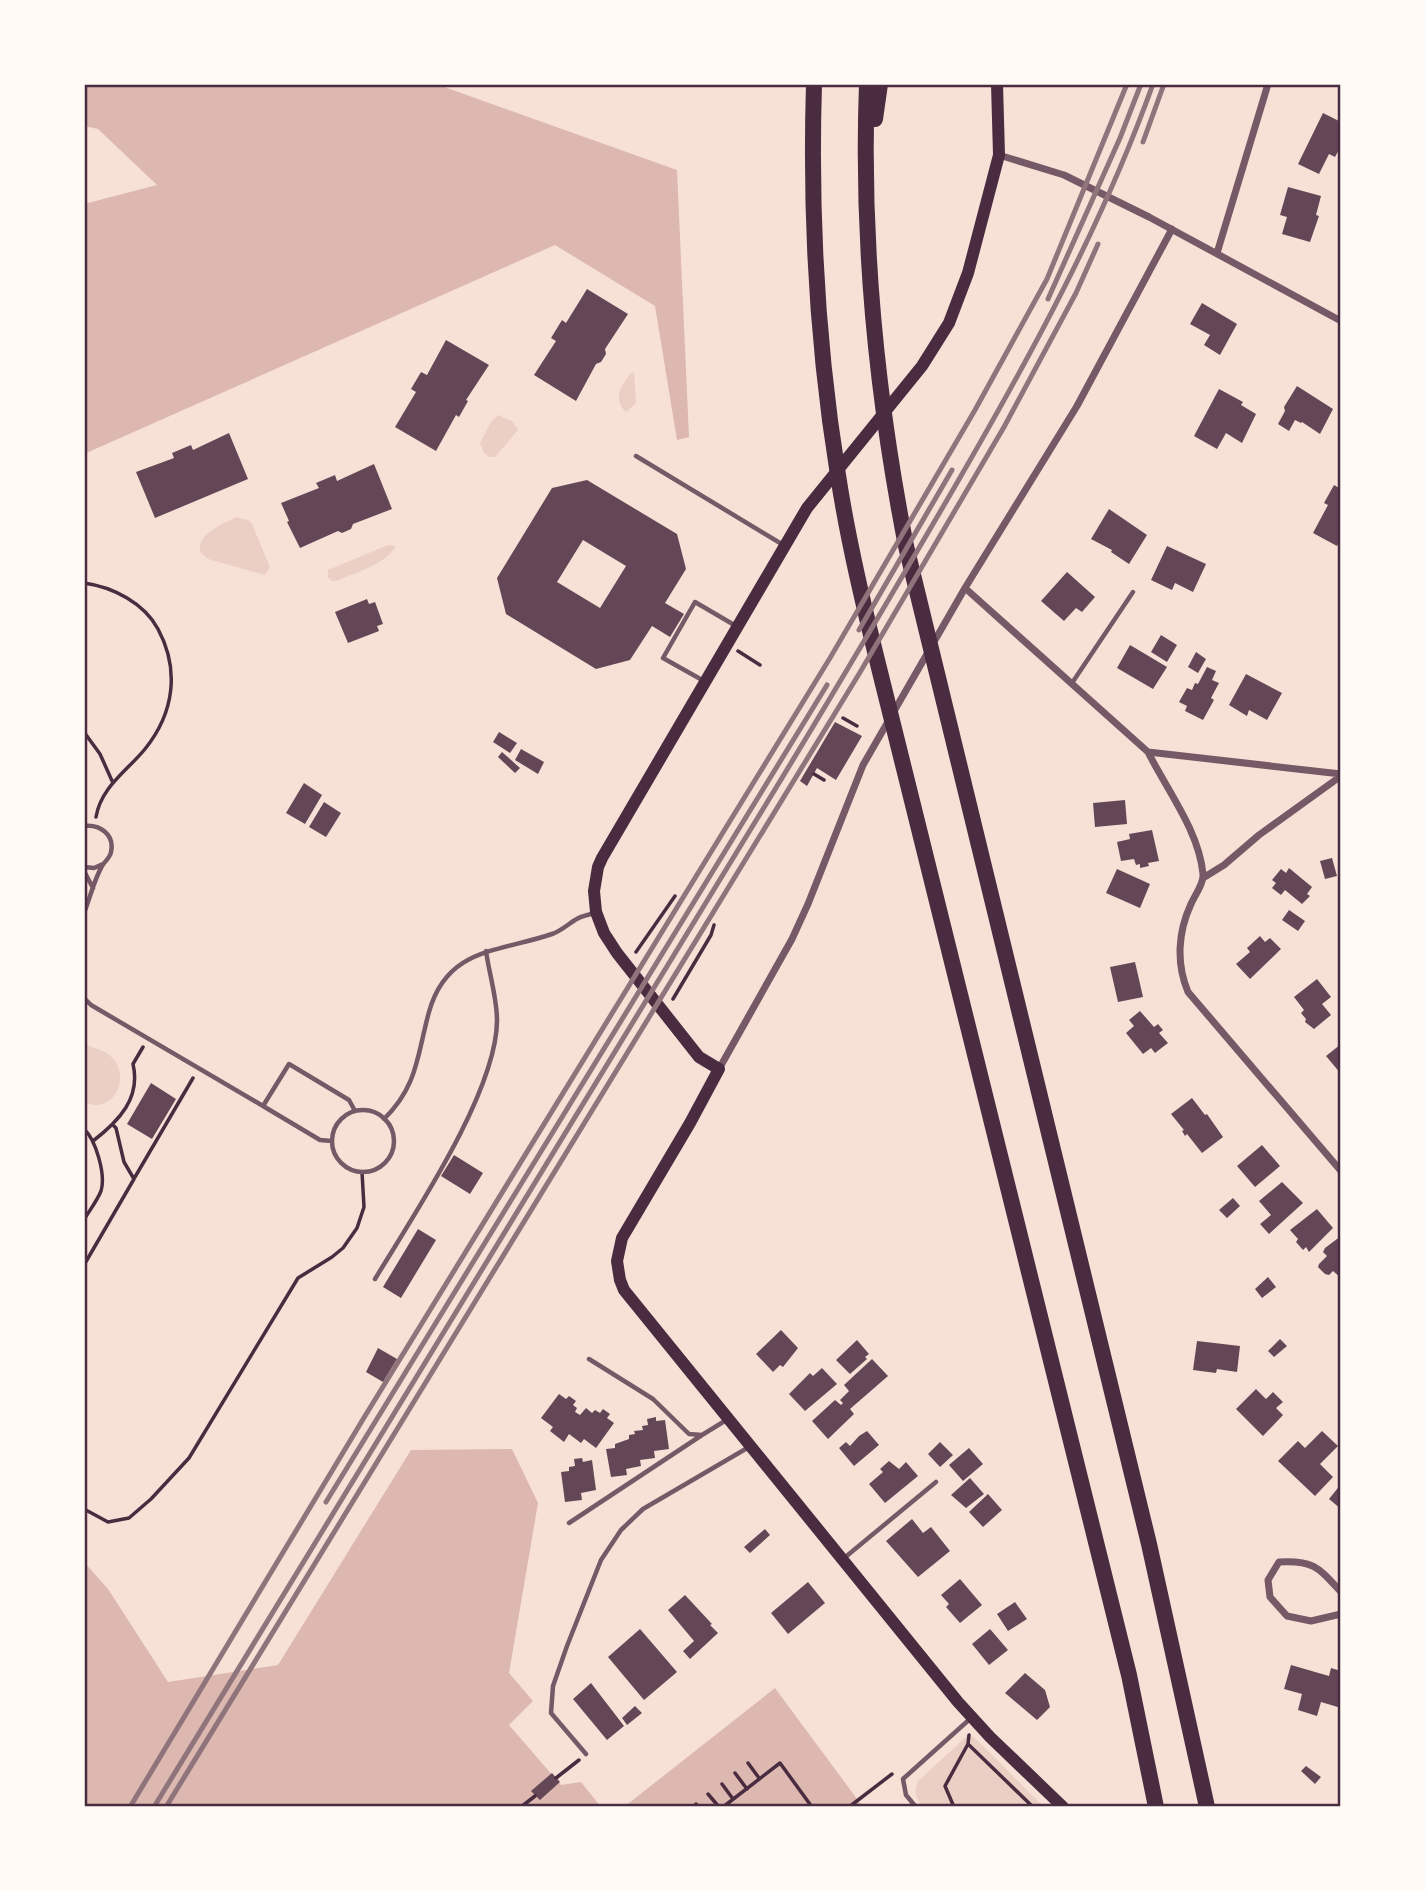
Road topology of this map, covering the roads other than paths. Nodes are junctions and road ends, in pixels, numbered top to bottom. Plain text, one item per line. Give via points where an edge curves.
1 (803, 84) edge
2 (814, 84) edge
3 (867, 84) edge
4 (880, 84) edge
5 (997, 84) edge
6 (1268, 84) edge
7 (999, 155) junction
8 (866, 184) junction
9 (813, 212) junction
10 (1172, 229) junction
11 (1217, 253) junction
12 (1341, 321) edge
13 (636, 456) dead end
14 (785, 546) junction
15 (965, 588) junction
16 (1133, 592) dead end
17 (737, 626) junction
18 (704, 681) junction
19 (1071, 684) junction
20 (1148, 752) junction
21 (1341, 775) edge
22 (84, 826) edge
23 (103, 864) junction
24 (84, 869) edge
25 (1203, 878) junction
26 (93, 888) junction
27 (596, 912) junction
28 (84, 913) edge
29 (486, 951) junction
30 (84, 998) edge
31 (719, 1069) junction
32 (263, 1106) junction
33 (355, 1111) junction
34 (384, 1119) junction
35 (332, 1141) junction
36 (1341, 1171) edge
37 (375, 1279) dead end
38 (589, 1359) dead end
39 (728, 1419) junction
40 (702, 1435) junction
41 (750, 1446) junction
42 (936, 1482) dead end
43 (569, 1523) dead end
44 (843, 1559) junction
45 (1341, 1592) edge
46 (1341, 1614) edge
47 (972, 1717) junction
48 (586, 1754) road end
49 (1155, 1800) edge
50 (916, 1807) edge
51 (1063, 1807) edge
52 (1208, 1807) edge

1 - 9 highway
2 - 9 highway
3 - 8 highway
4 - 8 highway
5 - 7 main road
6 - 11 street
7 - 10 street via 1064,175
7 - 14 main road via 968,273 948,323 922,366 807,508
8 - 52 highway via 869,283 883,416 906,546 1149,1544
9 - 49 highway via 821,343 838,477 864,607 1129,1675
10 - 11 street
10 - 15 street via 1077,406
11 - 12 street
13 - 14 lane
14 - 17 main road
15 - 19 street
15 - 31 street via 863,765 792,939
16 - 19 lane
17 - 18 main road
17 - 18 lane via 695,603 663,658
18 - 27 main road via 602,858 594,883
19 - 20 street
20 - 21 street
20 - 25 street via 1186,823
21 - 25 street
22 - 23 lane via 106,832 111,844
23 - 24 lane
23 - 26 lane
24 - 26 lane
25 - 36 street via 1181,931 1180,965 1188,992
26 - 28 lane
27 - 29 lane via 559,932
27 - 31 main road via 617,953 699,1057
29 - 34 lane via 462,963 437,992 414,1076 399,1104
29 - 37 lane via 497,1018 494,1053 469,1114
30 - 32 lane
31 - 39 main road via 622,1238 617,1261 624,1290
32 - 33 lane via 289,1064 349,1100
32 - 35 lane via 320,1140
33 - 34 lane via 367,1110
33 - 35 lane via 336,1125
34 - 35 lane via 393,1135 391,1153 380,1167 362,1172 350,1169 340,1163
38 - 40 lane via 653,1399 689,1434
39 - 40 lane
39 - 41 main road
40 - 43 lane
41 - 44 main road
41 - 48 lane via 643,1509 621,1530 601,1560 553,1686 551,1713
42 - 44 lane
44 - 47 main road
45 - 46 street via 1318,1567 1297,1561 1279,1562 1268,1580 1270,1597 1287,1616 1311,1621
47 - 50 lane via 903,1779 906,1795
47 - 51 main road

